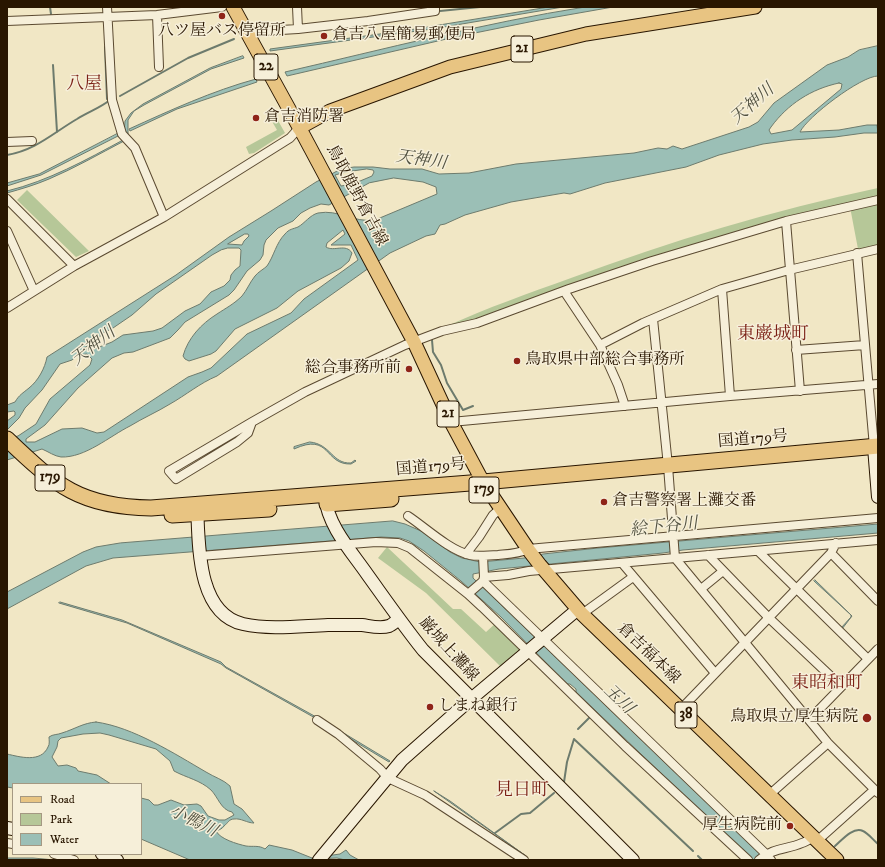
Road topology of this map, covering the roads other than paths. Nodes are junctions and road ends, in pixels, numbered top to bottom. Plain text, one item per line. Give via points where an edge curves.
1 (107, 7) edge
2 (222, 7) edge
3 (233, 7) edge
4 (297, 7) edge
5 (435, 7) edge
6 (755, 7) edge
7 (720, 11) edge
8 (157, 15) junction
9 (107, 17) junction
10 (7, 21) edge
11 (298, 29) junction
12 (247, 32) junction
13 (159, 67) dead end
14 (299, 128) junction
15 (32, 141) dead end
16 (7, 142) edge
17 (7, 199) edge
18 (878, 200) edge
19 (164, 217) junction
20 (786, 221) junction
21 (7, 231) edge
22 (878, 249) edge
23 (857, 253) junction
24 (74, 266) junction
25 (789, 270) junction
26 (722, 289) junction
27 (34, 291) junction
28 (564, 291) junction
29 (7, 308) edge
30 (653, 319) junction
31 (413, 339) junction
32 (865, 344) junction
33 (600, 345) junction
34 (796, 350) junction
35 (868, 384) junction
36 (878, 384) edge
37 (800, 391) junction
38 (730, 396) junction
39 (662, 403) junction
40 (625, 406) junction
41 (252, 422) junction
42 (451, 422) junction
43 (7, 439) edge
44 (876, 451) edge
45 (7, 452) edge
46 (668, 470) junction
47 (485, 486) junction
48 (878, 497) edge
49 (327, 506) junction
50 (96, 507) junction
51 (501, 508) junction
52 (198, 515) junction
53 (408, 516) dead end
54 (878, 518) edge
55 (673, 538) junction
56 (878, 540) edge
57 (345, 543) junction
58 (836, 543) junction
59 (529, 550) junction
60 (758, 551) junction
61 (831, 553) junction
62 (466, 554) junction
63 (200, 555) junction
64 (708, 555) junction
65 (482, 556) junction
66 (675, 556) junction
67 (622, 563) junction
68 (542, 568) junction
69 (722, 571) junction
70 (633, 577) junction
71 (484, 579) junction
72 (796, 588) junction
73 (701, 589) junction
74 (468, 594) junction
75 (878, 600) edge
76 (580, 612) junction
77 (769, 618) junction
78 (399, 619) junction
79 (541, 639) junction
80 (746, 642) junction
81 (878, 649) edge
82 (529, 650) junction
83 (868, 659) junction
84 (715, 673) junction
85 (841, 686) junction
86 (471, 699) junction
87 (680, 710) junction
88 (317, 720) dead end
89 (809, 720) junction
90 (828, 743) junction
91 (386, 780) junction
92 (876, 791) edge
93 (769, 795) junction
94 (815, 839) junction
95 (57, 855) edge
96 (104, 855) edge
97 (768, 857) edge
98 (74, 860) edge
99 (117, 860) edge
100 (319, 860) edge
101 (524, 860) edge
102 (633, 860) edge
103 (748, 860) edge
104 (759, 860) edge
105 (837, 860) edge

1 - 9 street
2 - 8 street
3 - 12 main road, 22
4 - 11 street
5 - 11 street via 435,11 415,15
6 - 7 main road, 21
7 - 14 main road, 21 via 586,34 450,67 330,111
8 - 9 street
8 - 13 street
9 - 10 street
9 - 19 street via 112,100 122,134 135,148
11 - 12 street
12 - 14 main road, 22
14 - 19 street via 290,138
14 - 31 main road, 鳥取鹿野倉吉線 / 21
15 - 16 street
17 - 24 street
18 - 20 street
19 - 24 street
20 - 25 street
20 - 28 street via 652,261
21 - 27 street
22 - 23 street
23 - 25 street
23 - 32 street
24 - 27 street
25 - 26 street
25 - 34 street
26 - 30 street
26 - 38 street
27 - 29 street
28 - 31 street via 477,323
28 - 33 street
30 - 33 street
30 - 39 street
31 - 41 street via 305,392
31 - 42 main road, 鳥取鹿野倉吉線 / 21
32 - 34 street
32 - 35 street
33 - 40 street
34 - 37 street
35 - 36 street
35 - 37 street
35 - 44 street
37 - 38 street
38 - 39 street
39 - 40 street
39 - 46 street
40 - 42 street
41 - 41 street via 248,433 237,442 176,479 169,471
42 - 47 main road, 鳥取鹿野倉吉線 / 21
43 - 50 highway, 国道179号 / 179 via 60,486
44 - 46 highway, 国道179号 / 179
44 - 48 street
45 - 50 highway, 国道179号 / 179 via 52,491 78,506
46 - 47 highway, 国道179号 / 179
46 - 55 street
47 - 49 highway, 国道179号 / 179
47 - 51 main road, 倉吉福本線 / 38
49 - 52 highway, 国道179号 / 179
49 - 57 street, 巌城上灘線
50 - 52 highway, 国道179号 / 179 via 151,508
51 - 59 main road, 倉吉福本線 / 38
51 - 62 street via 493,515
52 - 63 street
53 - 62 street via 448,545
54 - 55 street
55 - 59 street
55 - 66 street
56 - 58 street
57 - 63 street
57 - 74 street via 398,543 410,548
57 - 78 street, 巌城上灘線
58 - 60 street
58 - 61 street
59 - 65 street via 514,554
59 - 68 main road, 倉吉福本線 / 38
60 - 64 street
60 - 72 street
61 - 72 street
61 - 75 street
62 - 65 street
63 - 78 street via 210,597 224,614 242,624 270,627 341,624 378,627 388,626
64 - 66 street
64 - 69 street
65 - 71 street
66 - 67 street
66 - 73 street
67 - 68 street
67 - 70 street
68 - 71 street
68 - 76 main road, 倉吉福本線 / 38
69 - 73 street
69 - 77 street
70 - 76 street
70 - 84 street
71 - 74 street
71 - 79 street
72 - 77 street
72 - 83 street
73 - 80 street
74 - 82 street
76 - 79 street
76 - 87 main road, 倉吉福本線 / 38
77 - 80 street
77 - 85 street
78 - 86 street, 巌城上灘線 via 423,650
79 - 82 street
79 - 97 street
80 - 84 street
80 - 89 street
81 - 83 street
82 - 86 street
82 - 103 street
83 - 85 street
84 - 87 street
85 - 89 street
86 - 91 street, 巌城上灘線 via 402,760
86 - 102 street
87 - 93 main road, 倉吉福本線 / 38
88 - 91 street via 380,769
89 - 90 street
90 - 92 street
90 - 93 street
91 - 100 street, 巌城上灘線
91 - 101 street via 425,795
92 - 94 street
93 - 94 main road, 倉吉福本線 / 38
94 - 97 street via 776,850
94 - 105 main road, 倉吉福本線 / 38
95 - 98 street
96 - 99 street
97 - 104 street

